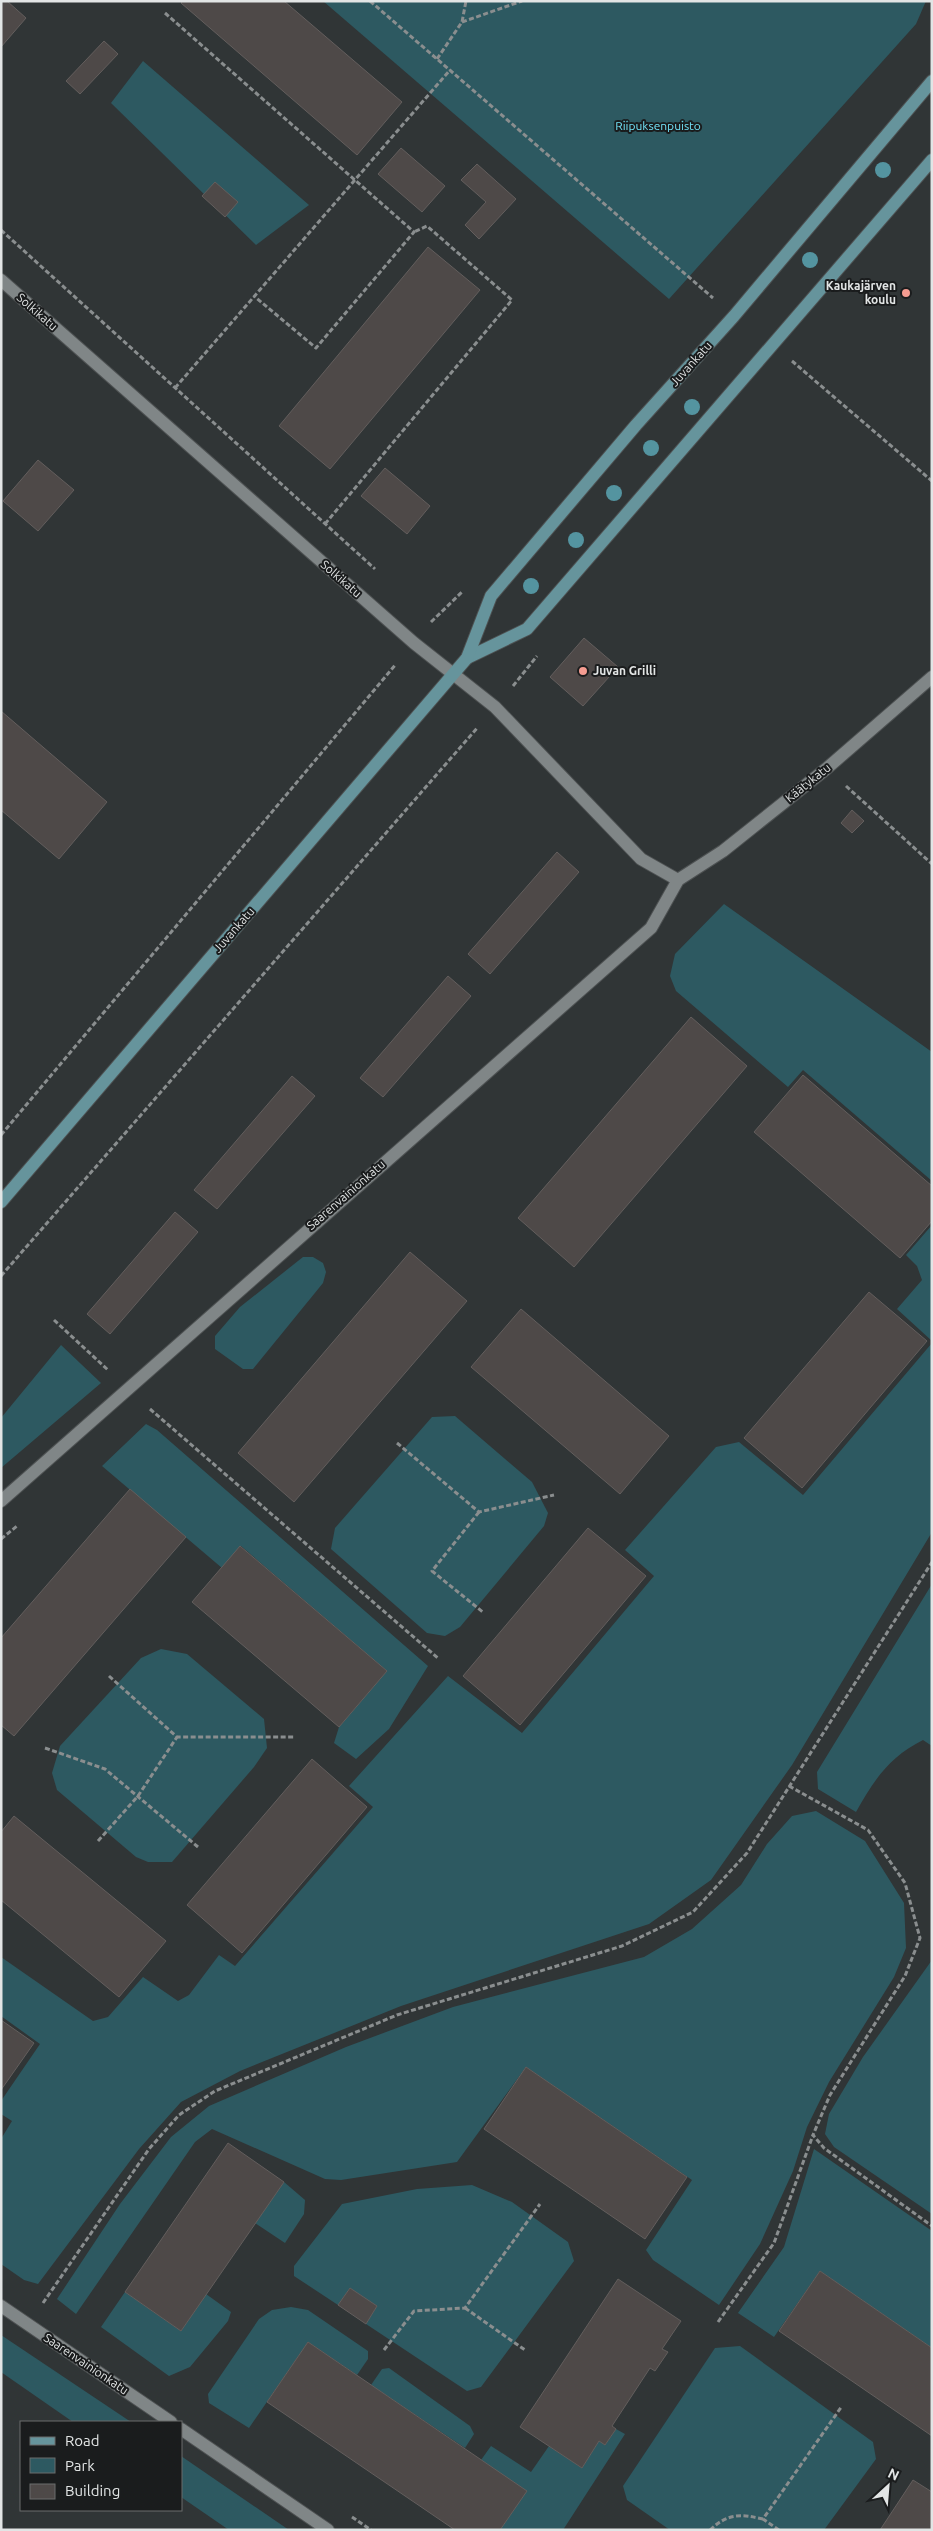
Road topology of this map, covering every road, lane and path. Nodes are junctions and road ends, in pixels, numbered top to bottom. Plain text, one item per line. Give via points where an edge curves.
1 (370, 1) edge
2 (466, 1) edge
3 (522, 1) edge
4 (165, 13) dead end
5 (462, 22) junction
6 (437, 59) junction
7 (450, 70) junction
8 (932, 81) edge
9 (932, 160) edge
10 (355, 180) junction
11 (1, 230) edge
12 (414, 232) junction
13 (1, 280) edge
14 (254, 296) junction
15 (734, 316) junction
16 (771, 346) junction
17 (800, 356) dead end
18 (793, 362) junction
19 (787, 370) dead end
20 (175, 388) junction
21 (932, 481) edge
22 (325, 524) junction
23 (305, 547) junction
24 (382, 576) dead end
25 (425, 614) dead end
26 (432, 621) dead end
27 (541, 650) dead end
28 (468, 658) junction
29 (454, 674) junction
30 (932, 677) edge
31 (495, 707) junction
32 (826, 769) junction
33 (932, 864) edge
34 (678, 880) junction
35 (1, 1202) edge
36 (1, 1276) edge
37 (150, 1409) dead end
38 (397, 1442) dead end
39 (554, 1495) dead end
40 (1, 1501) edge
41 (478, 1512) junction
42 (932, 1562) edge
43 (484, 1613) dead end
44 (439, 1659) dead end
45 (109, 1676) dead end
46 (177, 1737) junction
47 (295, 1737) dead end
48 (45, 1748) dead end
49 (789, 1786) junction
50 (138, 1796) junction
51 (98, 1841) dead end
52 (198, 1847) dead end
53 (813, 2135) junction
54 (540, 2204) dead end
55 (932, 2226) edge
56 (1, 2306) edge
57 (465, 2308) junction
58 (718, 2322) dead end
59 (28, 2324) junction
60 (384, 2350) dead end
61 (525, 2350) dead end
62 (842, 2406) dead end
63 (170, 2421) edge
64 (182, 2430) edge
65 (763, 2519) junction
66 (328, 2530) edge
67 (710, 2530) edge
68 (779, 2530) edge

1 - 6 path
2 - 5 path
3 - 5 path
4 - 10 path
5 - 6 path
6 - 7 path
7 - 10 path
7 - 15 path
8 - 15 main road, Juvankatu
9 - 16 main road, Juvankatu
10 - 12 path
10 - 14 path
11 - 20 path
12 - 14 path via 316,348
12 - 22 path via 428,226 512,300
13 - 23 street, Solkikatu
14 - 20 path
15 - 28 main road, Juvankatu via 636,425 491,596
16 - 18 path
16 - 28 main road, Juvankatu via 527,629
17 - 18 path
18 - 19 path
18 - 21 path
20 - 22 path
22 - 23 path
22 - 24 path
23 - 29 street, Solkikatu
25 - 26 path
27 - 31 path
28 - 29 main road, Juvankatu
29 - 31 street, Solkikatu
29 - 35 main road, Juvankatu
30 - 32 street, Käätykatu
31 - 34 street, Solkikatu via 641,859
31 - 36 path
32 - 33 path
32 - 34 street, Käätykatu via 724,851
34 - 40 street, Saarenvainionkatu via 651,928
37 - 44 path
38 - 41 path
39 - 41 path
41 - 43 path via 432,1571
42 - 49 path
45 - 46 path
46 - 47 path
46 - 50 path
48 - 50 path via 105,1769
49 - 53 path via 868,1830 906,1883 920,1938 905,1976 830,2094
49 - 59 path via 747,1853 693,1912 622,1946 398,2015 215,2092 179,2115 149,2149
50 - 51 path
50 - 52 path
53 - 55 path via 824,2148
53 - 58 path via 774,2243
54 - 57 path
56 - 59 street, Saarenvainionkatu
57 - 60 path via 414,2311
57 - 61 path
59 - 63 street, Saarenvainionkatu
62 - 65 path
64 - 66 street
65 - 67 path via 742,2514 729,2517
65 - 68 path

